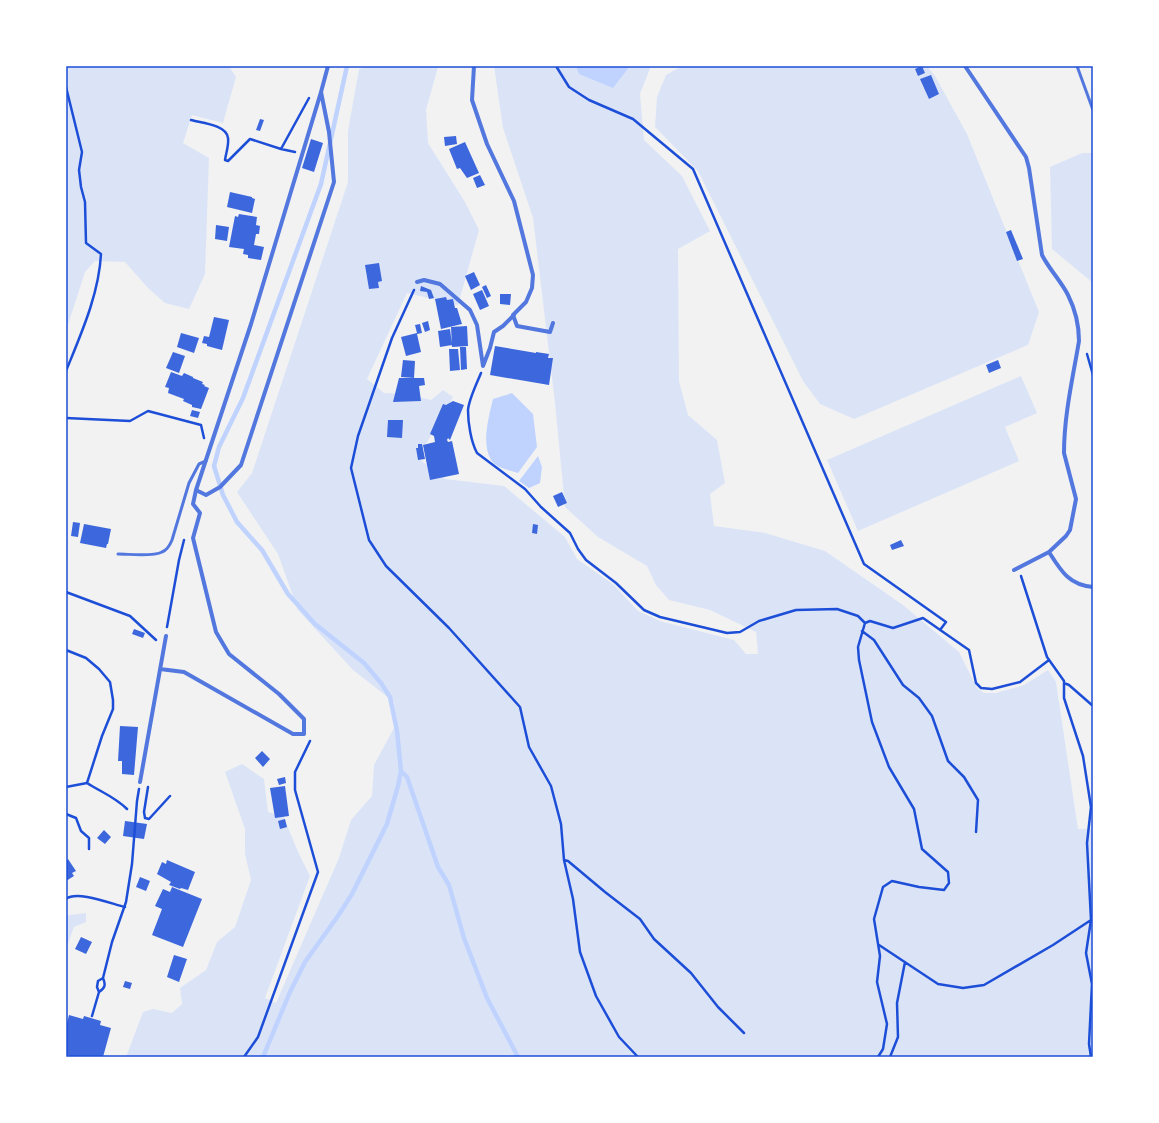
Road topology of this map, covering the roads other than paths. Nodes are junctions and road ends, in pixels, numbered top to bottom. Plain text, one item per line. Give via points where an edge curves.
1 (328, 66) edge
2 (474, 66) edge
3 (964, 66) edge
4 (1077, 66) edge
5 (321, 92) junction
6 (1093, 110) edge
7 (417, 282) road end
8 (514, 314) junction
9 (553, 323) dead end
10 (206, 461) junction
11 (196, 490) junction
12 (1049, 552) junction
13 (118, 554) dead end
14 (1016, 569) road end
15 (1093, 587) edge
16 (166, 636) road end
17 (160, 669) junction
18 (140, 782) road end

1 - 5 street
2 - 8 street via 472,100 487,144 514,201 533,275 532,288 526,302
3 - 12 street via 1026,157 1042,255 1067,294 1078,329 1079,340 1064,446 1076,499 1075,509 1070,530
4 - 6 lane
5 - 10 street via 251,324
5 - 11 street via 329,132 334,182 241,465 220,487 206,495
7 - 8 street via 424,280 440,284 470,310 477,325 483,366 494,332
8 - 9 street via 518,326 550,332
10 - 11 street
10 - 13 lane via 199,464 189,483 169,546 156,554
11 - 17 street via 193,504 200,512 193,538 216,632 229,654 279,694 304,719 304,734 294,734 184,672
12 - 14 street
12 - 15 street via 1062,572 1073,581
16 - 17 street
17 - 18 street

